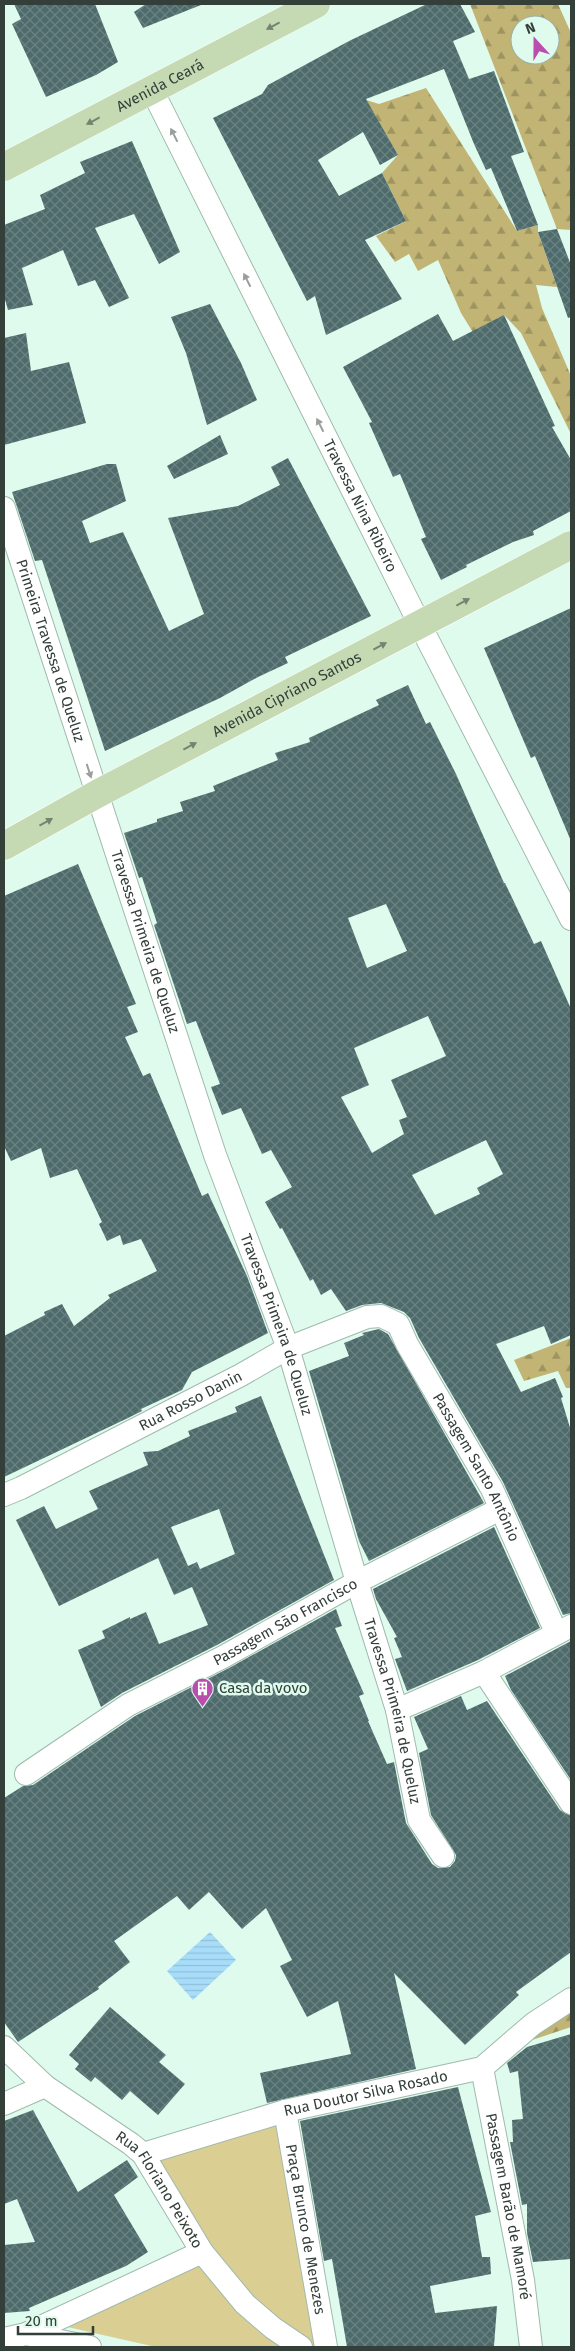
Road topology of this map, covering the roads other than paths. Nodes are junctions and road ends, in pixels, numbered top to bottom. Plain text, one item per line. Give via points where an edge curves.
1 (316, 4) edge
2 (152, 90) junction
3 (4, 167) edge
4 (4, 508) edge
5 (571, 545) edge
6 (420, 625) junction
7 (97, 794) junction
8 (4, 846) edge
9 (571, 919) edge
10 (381, 1316) joint
11 (288, 1348) junction
12 (4, 1495) edge
13 (500, 1509) junction
14 (357, 1582) junction
15 (564, 1629) edge
16 (484, 1672) junction
17 (398, 1710) junction
18 (26, 1774) dead end
19 (571, 1803) edge
20 (444, 1856) dead end
21 (571, 1999) edge
22 (4, 2047) edge
23 (482, 2068) junction
24 (45, 2086) junction
25 (4, 2104) edge
26 (285, 2111) junction
27 (142, 2154) junction
28 (202, 2252) junction
29 (26, 2334) junction
30 (4, 2339) edge
31 (90, 2347) edge
32 (301, 2347) edge
33 (326, 2347) edge
34 (531, 2347) edge

1 -> 2 main road, Avenida Ceará
2 -> 3 main road, Avenida Ceará
6 -> 2 street, Travessa Nina Ribeiro
4 -> 7 street, Primeira Travessa de Queluz
6 -> 5 main road, Avenida Cipriano Santos
7 -> 6 main road, Avenida Cipriano Santos
6 - 9 street, Travessa Nina Ribeiro
8 -> 7 main road, Avenida Cipriano Santos
7 - 11 street, Travessa Primeira de Queluz via 212,1145
10 - 11 street, Rua Rosso Danin via 368,1317
10 - 13 street, Passagem Santo Antônio via 398,1324 492,1489
11 - 12 street, Rua Rosso Danin via 233,1380
11 - 14 street, Travessa Primeira de Queluz
13 - 14 street, Passagem São Francisco
13 - 15 street, Passagem Santo Antônio
14 - 17 street, Travessa Primeira de Queluz
14 - 18 street, Passagem São Francisco via 223,1657 128,1705
15 - 16 street, Passagem Santo Antônio
16 - 17 street, Passagem Santo Antônio
16 - 19 street
17 - 20 street, Travessa Primeira de Queluz via 419,1820
21 - 23 street, Rua Doutor Silva Rosado via 534,2024
22 - 24 street, Rua Floriano Peixoto
23 - 26 street, Rua Doutor Silva Rosado
23 - 34 street, Passagem Barão de Mamoré via 524,2280
24 - 25 street
24 - 27 street, Rua Floriano Peixoto
26 - 27 street, Rua Doutor Silva Rosado
26 - 33 street, Praça Brunco de Menezes
27 - 28 street, Rua Floriano Peixoto
28 - 29 street
28 - 32 street, Rua Floriano Peixoto via 244,2304
29 - 30 street
29 - 31 street

